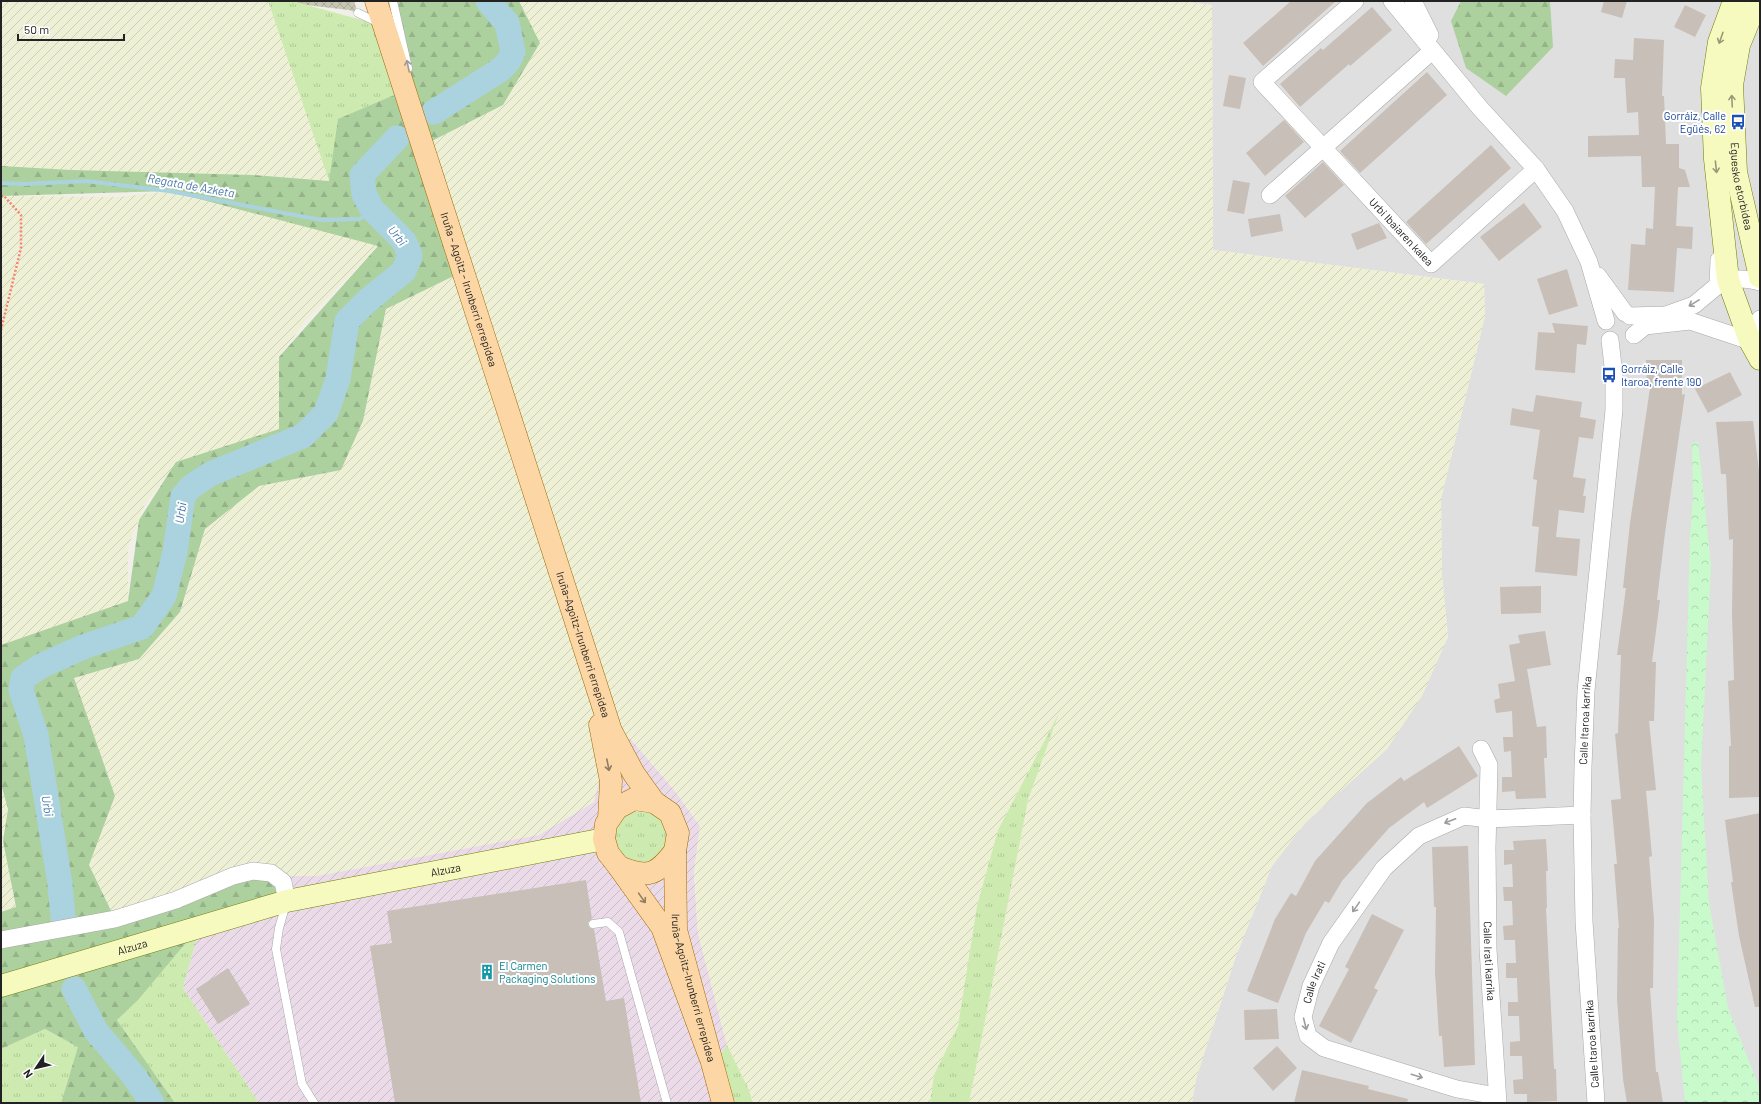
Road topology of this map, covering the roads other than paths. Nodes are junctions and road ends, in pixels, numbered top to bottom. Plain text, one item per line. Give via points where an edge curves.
1 (376, 1) edge
2 (393, 1) edge
3 (1355, 1) edge
4 (1392, 1) edge
5 (1413, 1) edge
6 (1734, 1) edge
7 (1757, 1) edge
8 (358, 13) dead end
9 (384, 26) junction
10 (1432, 51) junction
11 (1451, 73) junction
12 (424, 145) junction
13 (1324, 148) junction
14 (1536, 169) junction
15 (1270, 195) dead end
16 (1589, 262) junction
17 (1760, 277) edge
18 (1723, 282) junction
19 (1760, 282) edge
20 (1627, 314) junction
21 (1606, 321) junction
22 (1634, 335) junction
23 (1754, 338) edge
24 (1610, 340) junction
25 (562, 578) junction
26 (1481, 749) dead end
27 (654, 802) junction
28 (1582, 815) junction
29 (1488, 819) junction
30 (607, 829) junction
31 (675, 851) junction
32 (619, 866) junction
33 (287, 901) junction
34 (593, 924) dead end
35 (1, 940) edge
36 (1, 986) edge
37 (710, 1057) junction
38 (1498, 1099) edge
39 (314, 1103) edge
40 (667, 1103) edge
41 (723, 1103) edge
42 (1596, 1103) edge

1 - 9 main road, Iruña - Agoitz - Irunberri errepidea
12 -> 2 lane
3 - 13 street, Urbi Ibaiaren kalea via 1262,82
4 - 10 street
5 - 11 street
6 -> 18 street, Eguesko etorbidea via 1719,42 1712,88
17 -> 7 street, Eguesko etorbidea via 1736,172 1732,85 1739,45
8 - 9 lane
9 - 12 main road, Iruña - Agoitz - Irunberri errepidea
10 - 11 street
10 - 13 street
11 - 14 street
12 - 25 main road, Iruña - Agoitz - Irunberri errepidea
13 - 14 street, Urbi Ibaiaren kalea via 1431,264
13 - 15 street
14 - 16 street via 1566,211
16 - 20 street
16 - 21 street
18 - 19 street via 1746,278
18 -> 20 street via 1694,305 1666,315
18 - 23 street, Eguesko etorbidea
20 - 21 street via 1616,312
20 - 22 street via 1635,325
21 - 24 street via 1605,331
22 - 23 street, Eguesko etorbidea via 1645,326 1690,321
22 - 24 street via 1623,343
24 - 28 street, Calle Itaroa karrika via 1614,410 1586,691
25 - 27 main road, Iruña-Agoitz-Irunberri errepidea via 612,731 634,774
25 -> 30 main road, Iruña-Agoitz-Irunberri errepidea via 612,781
26 - 29 street via 1489,765
27 - 30 main road via 634,799 617,808
27 - 31 main road via 670,812 678,833
28 - 29 street, Calle Irati
28 - 42 street, Calle Itaroa karrika via 1584,921
29 - 38 street, Calle Irati karrika via 1488,949
29 -> 38 street, Calle Irati via 1464,816 1445,823 1419,836 1384,868 1331,943 1311,986 1303,1016 1308,1036 1324,1048
30 - 32 main road via 608,853
30 - 33 street, Alzuza
31 - 32 main road via 664,866 650,874 634,873
31 - 37 main road, Iruña-Agoitz-Irunberri errepidea via 676,930
32 -> 37 main road, Iruña-Agoitz-Irunberri errepidea via 662,927
33 - 35 street via 283,882 271,873 253,871 233,876 176,900 115,919
33 - 36 street, Alzuza
33 - 39 lane via 276,949 302,1084
34 - 40 lane via 608,922 619,932
37 - 41 main road

